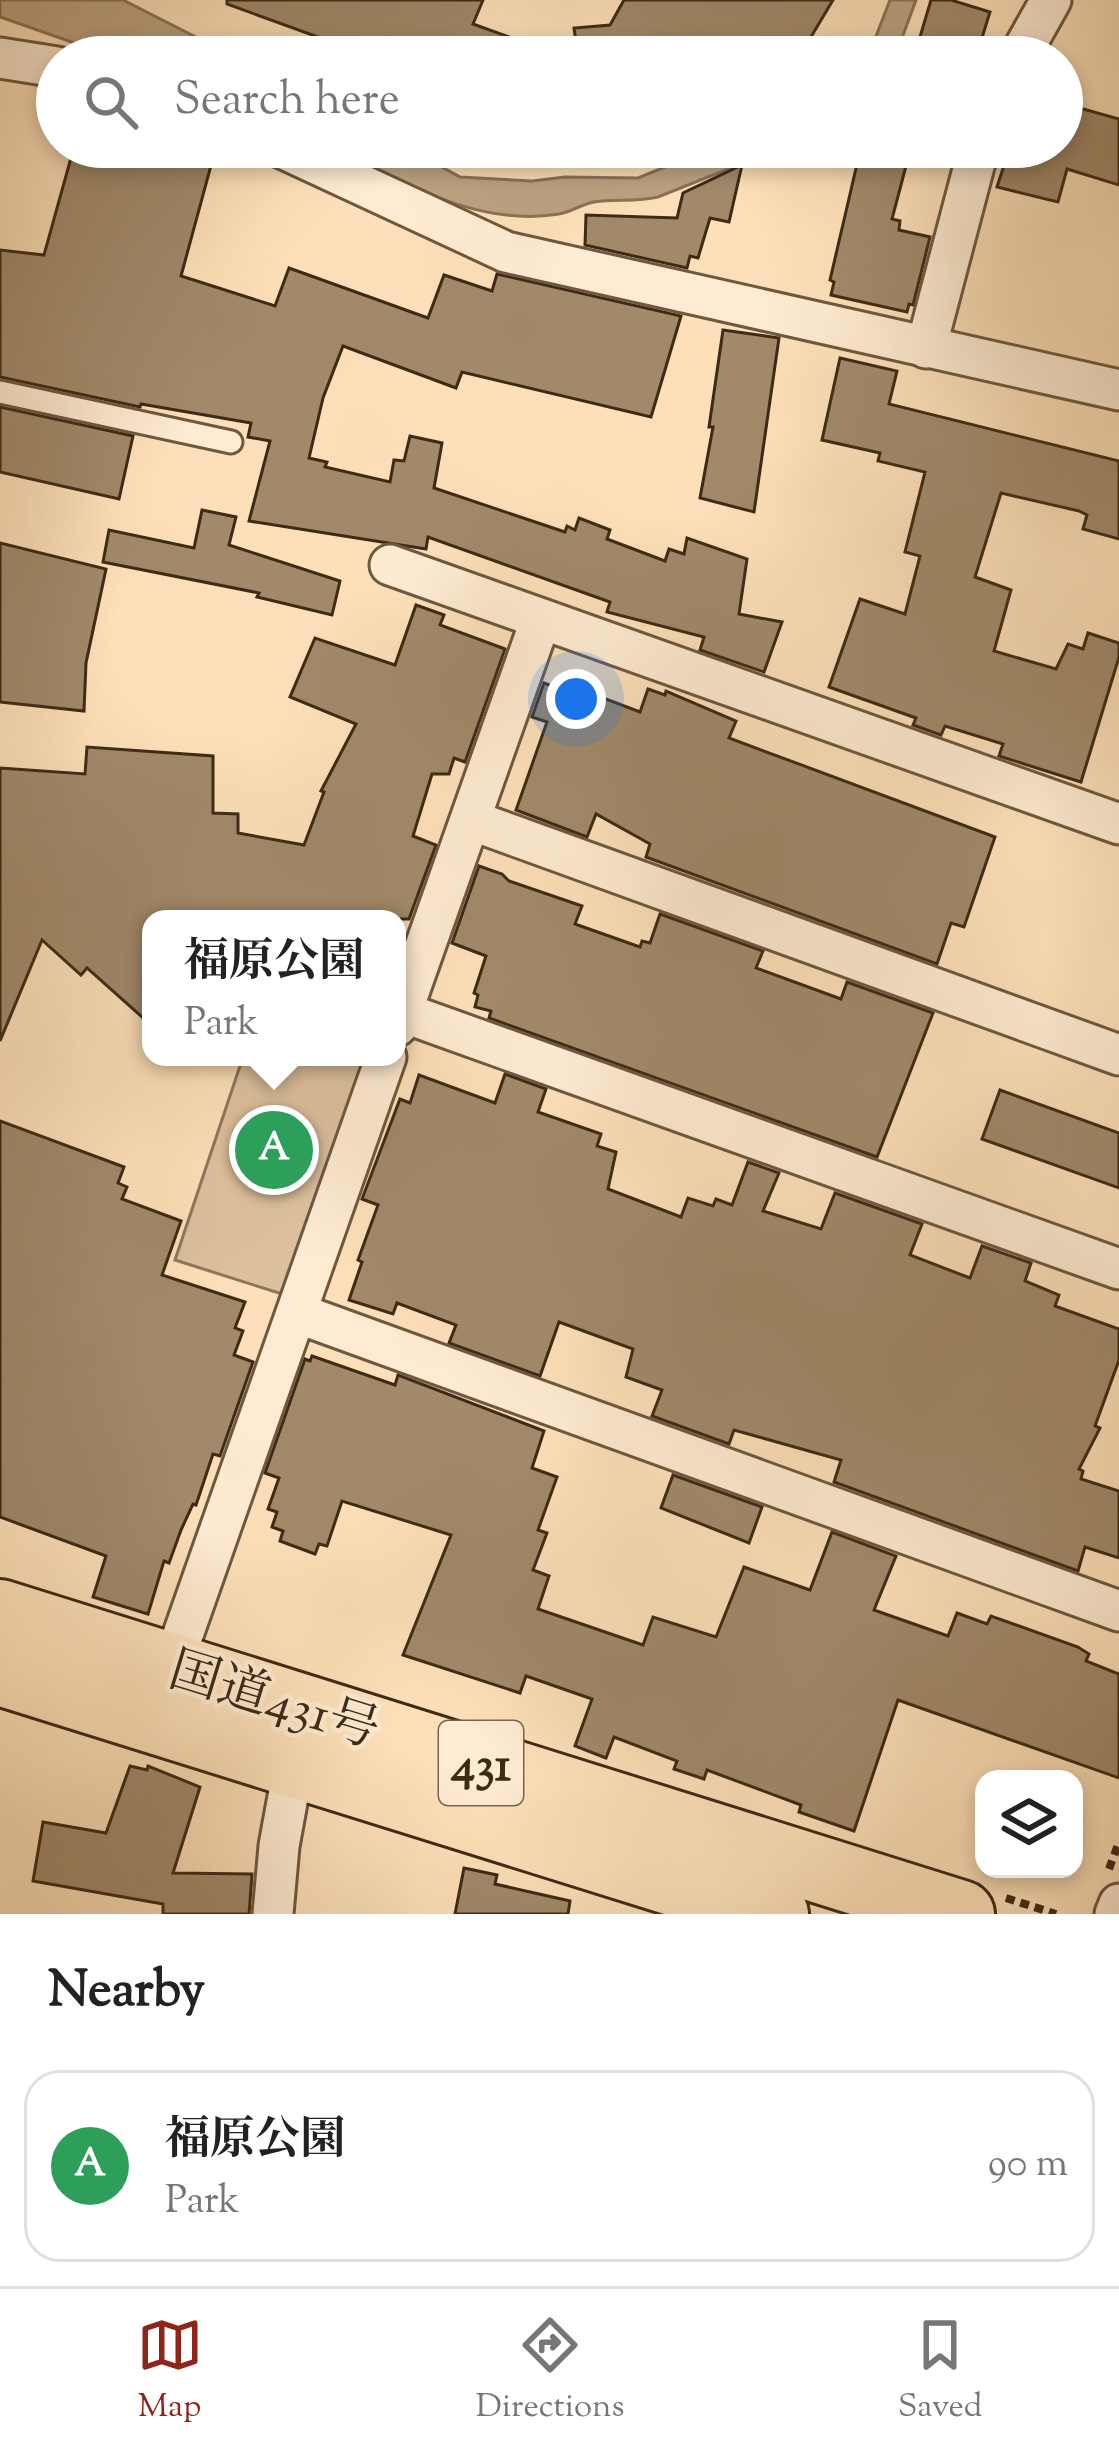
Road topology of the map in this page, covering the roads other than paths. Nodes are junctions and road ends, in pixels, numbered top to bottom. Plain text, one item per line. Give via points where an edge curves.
1 (1051, 0) edge
2 (1031, 36) edge
3 (0, 58) edge
4 (36, 64) edge
5 (325, 168) edge
6 (973, 168) edge
7 (926, 348) junction
8 (1119, 390) edge
9 (0, 392) edge
10 (231, 442) dead end
11 (390, 566) dead end
12 (541, 619) junction
13 (471, 820) junction
14 (1119, 824) edge
15 (406, 1000) edge
16 (406, 1021) edge
17 (1119, 1054) edge
18 (383, 1066) edge
19 (1119, 1269) edge
20 (297, 1313) junction
21 (1119, 1610) edge
22 (0, 1612) edge
23 (172, 1666) junction
24 (0, 1672) edge
25 (294, 1764) junction
26 (1119, 1904) edge
27 (273, 1914) edge
28 (775, 1914) edge
29 (961, 1914) edge
30 (1115, 1914) edge

1 - 2 street
3 - 4 street
5 - 7 street via 506,252
6 - 7 street
7 - 8 street
9 - 10 lane
11 - 12 street
12 - 13 street
12 - 14 street
13 - 15 street
13 - 17 street
16 - 19 street
18 - 20 street
20 - 21 street
20 - 23 street
22 - 23 highway, 国道431号 / 431
23 - 29 highway, 国道431号 / 431
24 - 25 highway, 国道431号 / 431
25 - 27 street
25 - 28 highway, 国道431号 / 431
26 - 30 street

